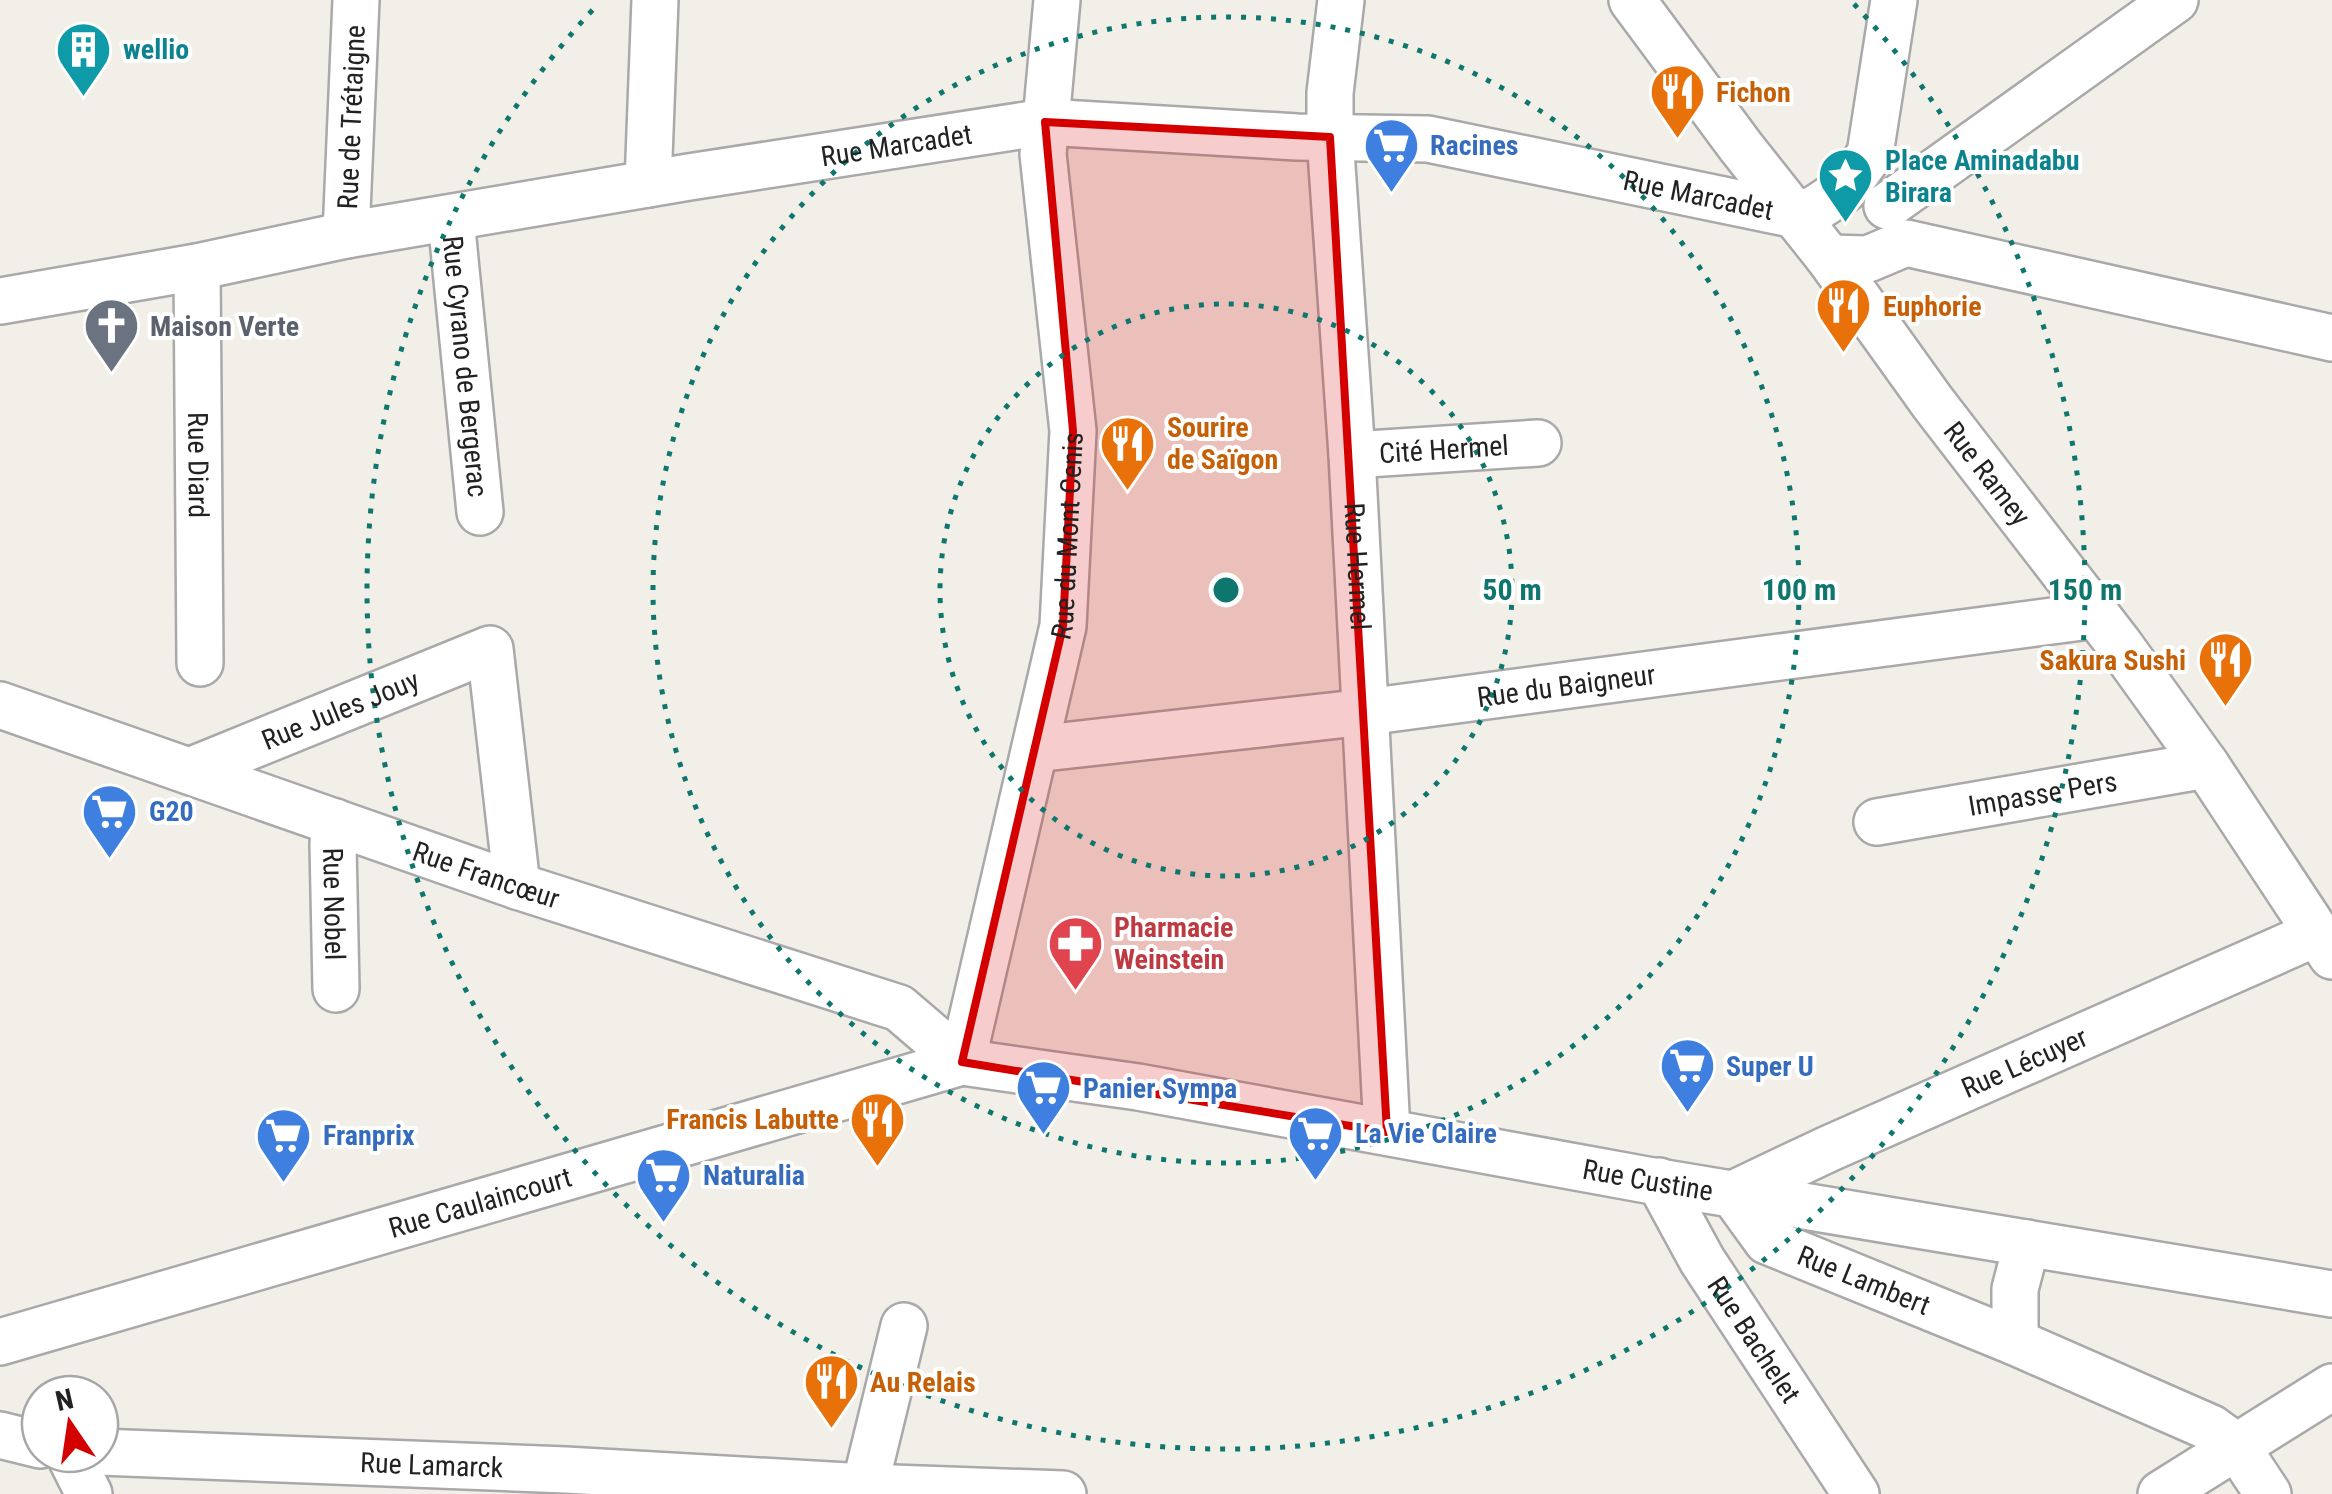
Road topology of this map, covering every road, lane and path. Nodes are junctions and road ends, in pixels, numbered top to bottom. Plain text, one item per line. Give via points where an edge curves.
1 (356, 0) edge
2 (655, 0) edge
3 (1058, 0) edge
4 (1341, 0) edge
5 (1632, 0) edge
6 (1894, 0) edge
7 (2175, 0) edge
8 (1045, 122) junction
9 (1330, 138) junction
10 (648, 184) junction
11 (1844, 189) junction
12 (1796, 215) junction
13 (450, 219) junction
14 (1896, 224) junction
15 (346, 235) junction
16 (1829, 258) junction
17 (196, 267) junction
18 (0, 300) edge
19 (2332, 338) edge
20 (1538, 443) dead end
21 (1352, 455) junction
22 (480, 512) dead end
23 (2097, 616) junction
24 (200, 663) dead end
25 (0, 705) edge
26 (1366, 712) junction
27 (1035, 749) junction
28 (2206, 766) junction
29 (192, 770) junction
30 (334, 822) junction
31 (1877, 822) dead end
32 (517, 886) junction
33 (2324, 944) edge
34 (336, 988) dead end
35 (962, 1062) junction
36 (1387, 1132) junction
37 (1659, 1181) junction
38 (1733, 1194) junction
39 (2027, 1244) junction
40 (2332, 1294) edge
41 (904, 1326) dead end
42 (0, 1342) edge
43 (2014, 1342) junction
44 (2332, 1387) edge
45 (2238, 1446) junction
46 (120, 1453) edge
47 (564, 1482) edge
48 (864, 1490) edge
49 (1063, 1494) edge
50 (1856, 1494) edge
51 (2161, 1494) edge
52 (2268, 1494) edge

1 - 15 street, Rue de Trétaigne
2 - 10 street
3 - 8 street, Rue du Mont Cenis
4 - 9 street, Rue Hermel
5 - 12 street, Rue Ramey
6 - 11 street via 1870,154
7 - 14 street
8 - 9 street, Rue Marcadet
8 - 10 street, Rue Marcadet
8 - 27 street, Rue du Mont Cenis via 1073,431 1063,626
9 - 12 street, Rue Marcadet via 1428,138
9 - 21 street, Rue Hermel
10 - 13 street, Rue Marcadet
11 - 12 street
11 - 14 street via 1864,192
12 - 16 street, Rue Ramey
13 - 15 street, Rue Marcadet
13 - 22 street, Rue Cyrano de Bergerac
14 - 16 street via 1868,259
14 - 19 street
15 - 17 street, Rue Marcadet
16 - 23 street, Rue Ramey
17 - 18 street, Rue Marcadet
17 - 24 street, Rue Diard
20 - 21 street, Cité Hermel
21 - 26 street, Rue Hermel
23 - 26 street, Rue du Baigneur
23 - 28 street, Rue Ramey
25 - 29 street, Rue Francœur
26 - 27 street, Rue du Baigneur
26 - 36 street, Rue Hermel
27 - 35 street, Rue du Mont Cenis
28 - 31 street, Impasse Pers
28 - 33 street, Rue Ramey
29 - 30 street, Rue Francœur
29 - 32 street, Rue Jules Jouy via 490,648
30 - 32 street, Rue Francœur
30 - 34 street, Rue Nobel
32 - 35 street, Rue Francœur via 899,1008
33 - 38 street, Rue Lécuyer
35 - 36 street, Rue Custine
35 - 42 street, Rue Caulaincourt
36 - 37 street, Rue Custine
37 - 38 street, Rue Custine
37 - 50 street, Rue Bachelet via 1702,1260
38 - 39 street, Rue Custine
38 - 43 street, Rue Lambert via 1768,1241
39 - 40 street, Rue Custine
39 - 43 street via 2015,1289
41 - 48 street
43 - 45 street, Rue Lambert
44 - 45 street
45 - 51 street
45 - 52 street, Rue Lambert
46 - 47 street, Rue Lamarck
47 - 48 street, Rue Lamarck
48 - 49 street, Rue Lamarck

